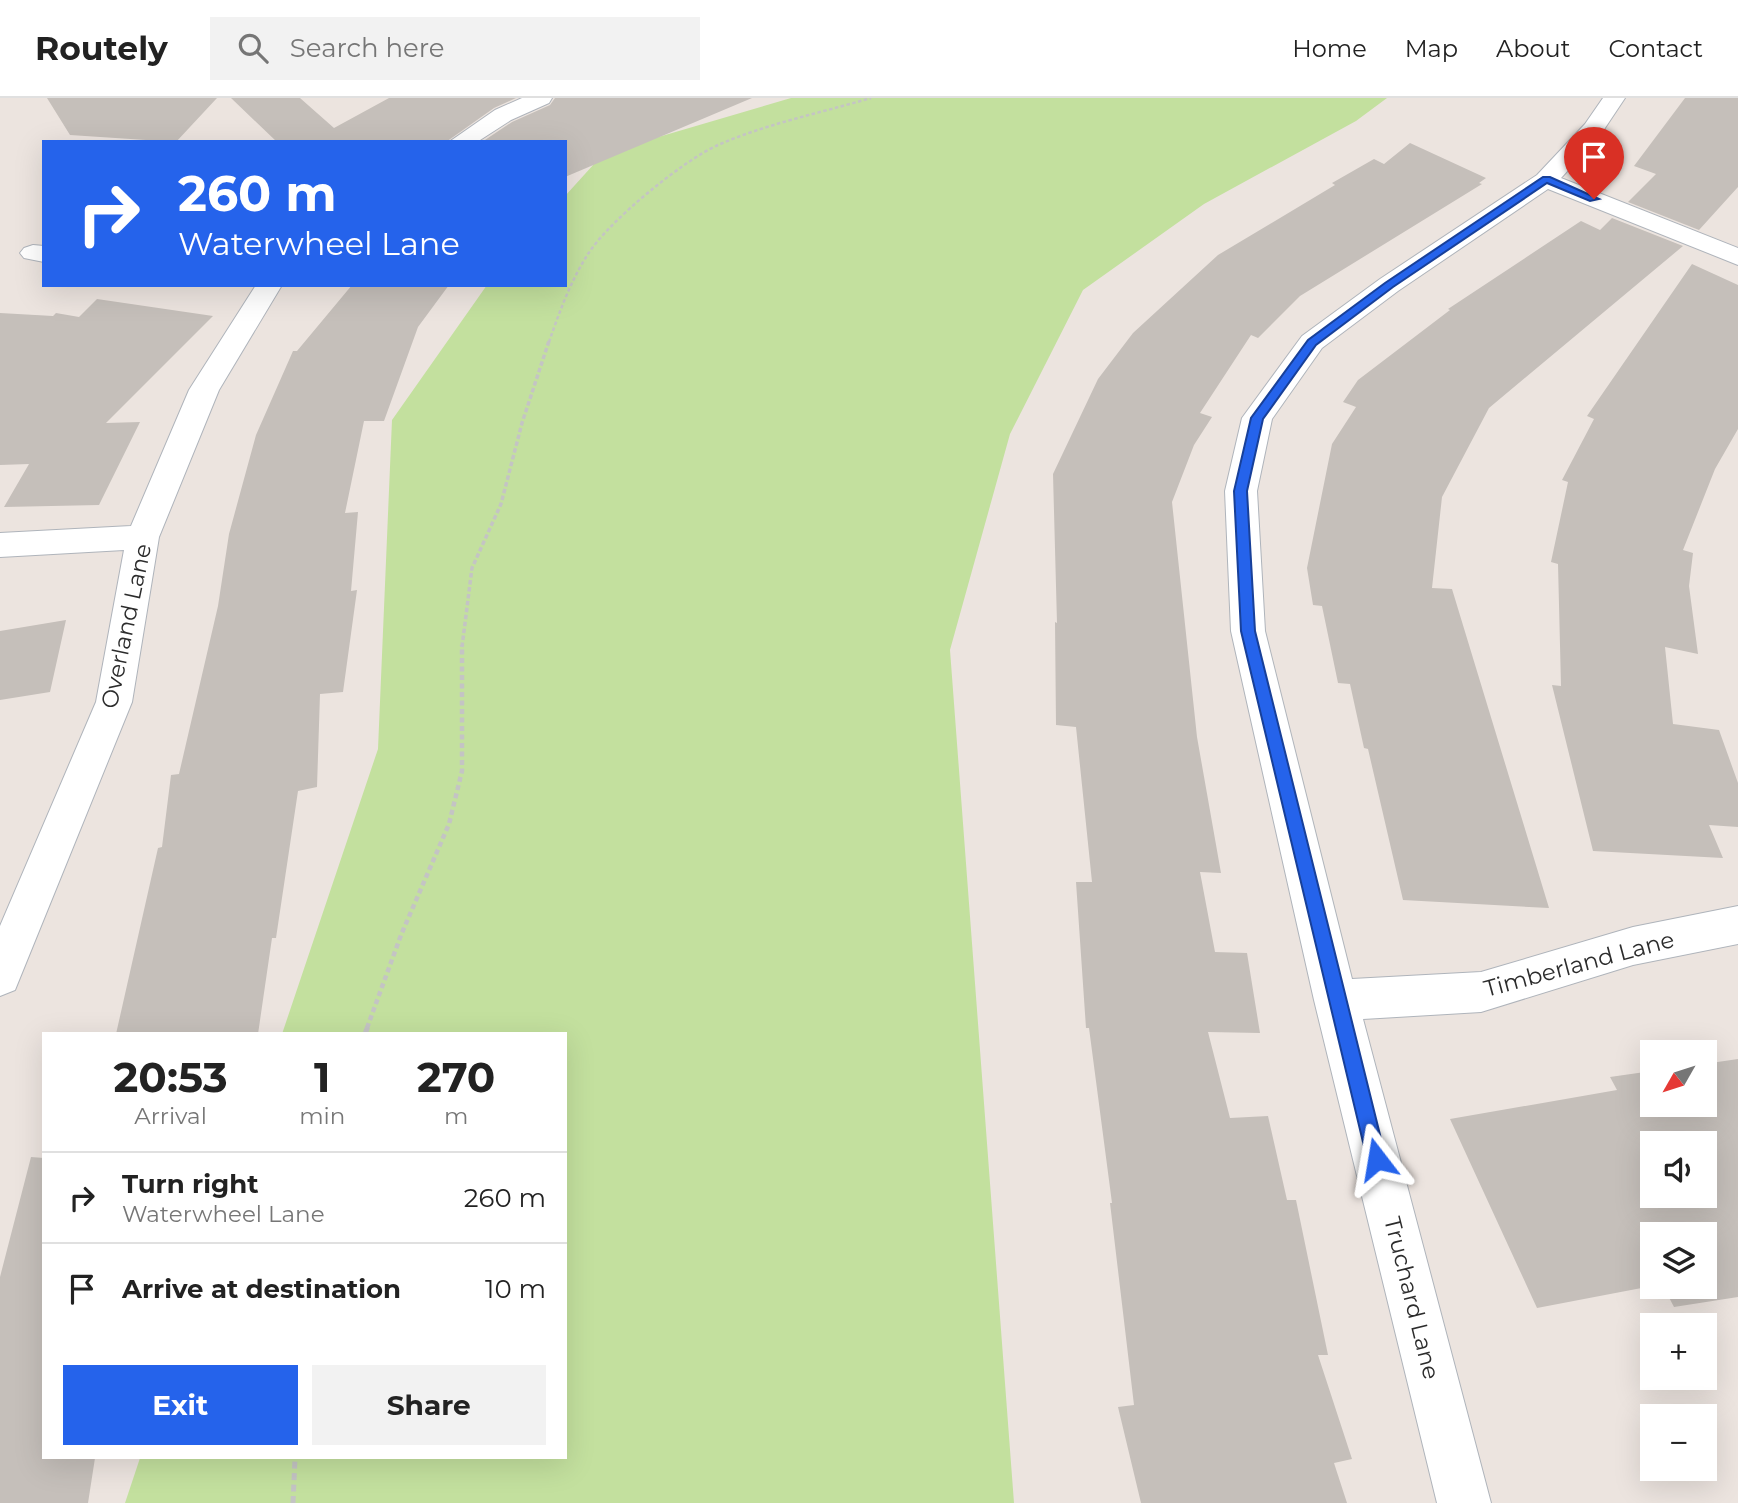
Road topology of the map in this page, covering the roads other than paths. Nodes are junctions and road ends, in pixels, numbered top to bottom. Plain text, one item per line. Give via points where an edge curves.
1 (541, 98) edge
2 (1614, 98) edge
3 (464, 140) edge
4 (1546, 180) junction
5 (1738, 257) edge
6 (268, 287) edge
7 (143, 537) junction
8 (0, 545) edge
9 (1738, 925) edge
10 (1, 972) edge
11 (1336, 1000) junction
12 (1464, 1503) edge

1 - 3 street
2 - 4 street, Truchard Lane via 1593,130
4 - 5 street
4 - 11 street, Truchard Lane via 1312,342 1257,418 1241,491 1248,631
6 - 7 street, Overland Lane via 204,390
7 - 8 street
7 - 10 street, Overland Lane via 114,702
9 - 11 street, Timberland Lane via 1633,946 1481,992
11 - 12 street, Truchard Lane

